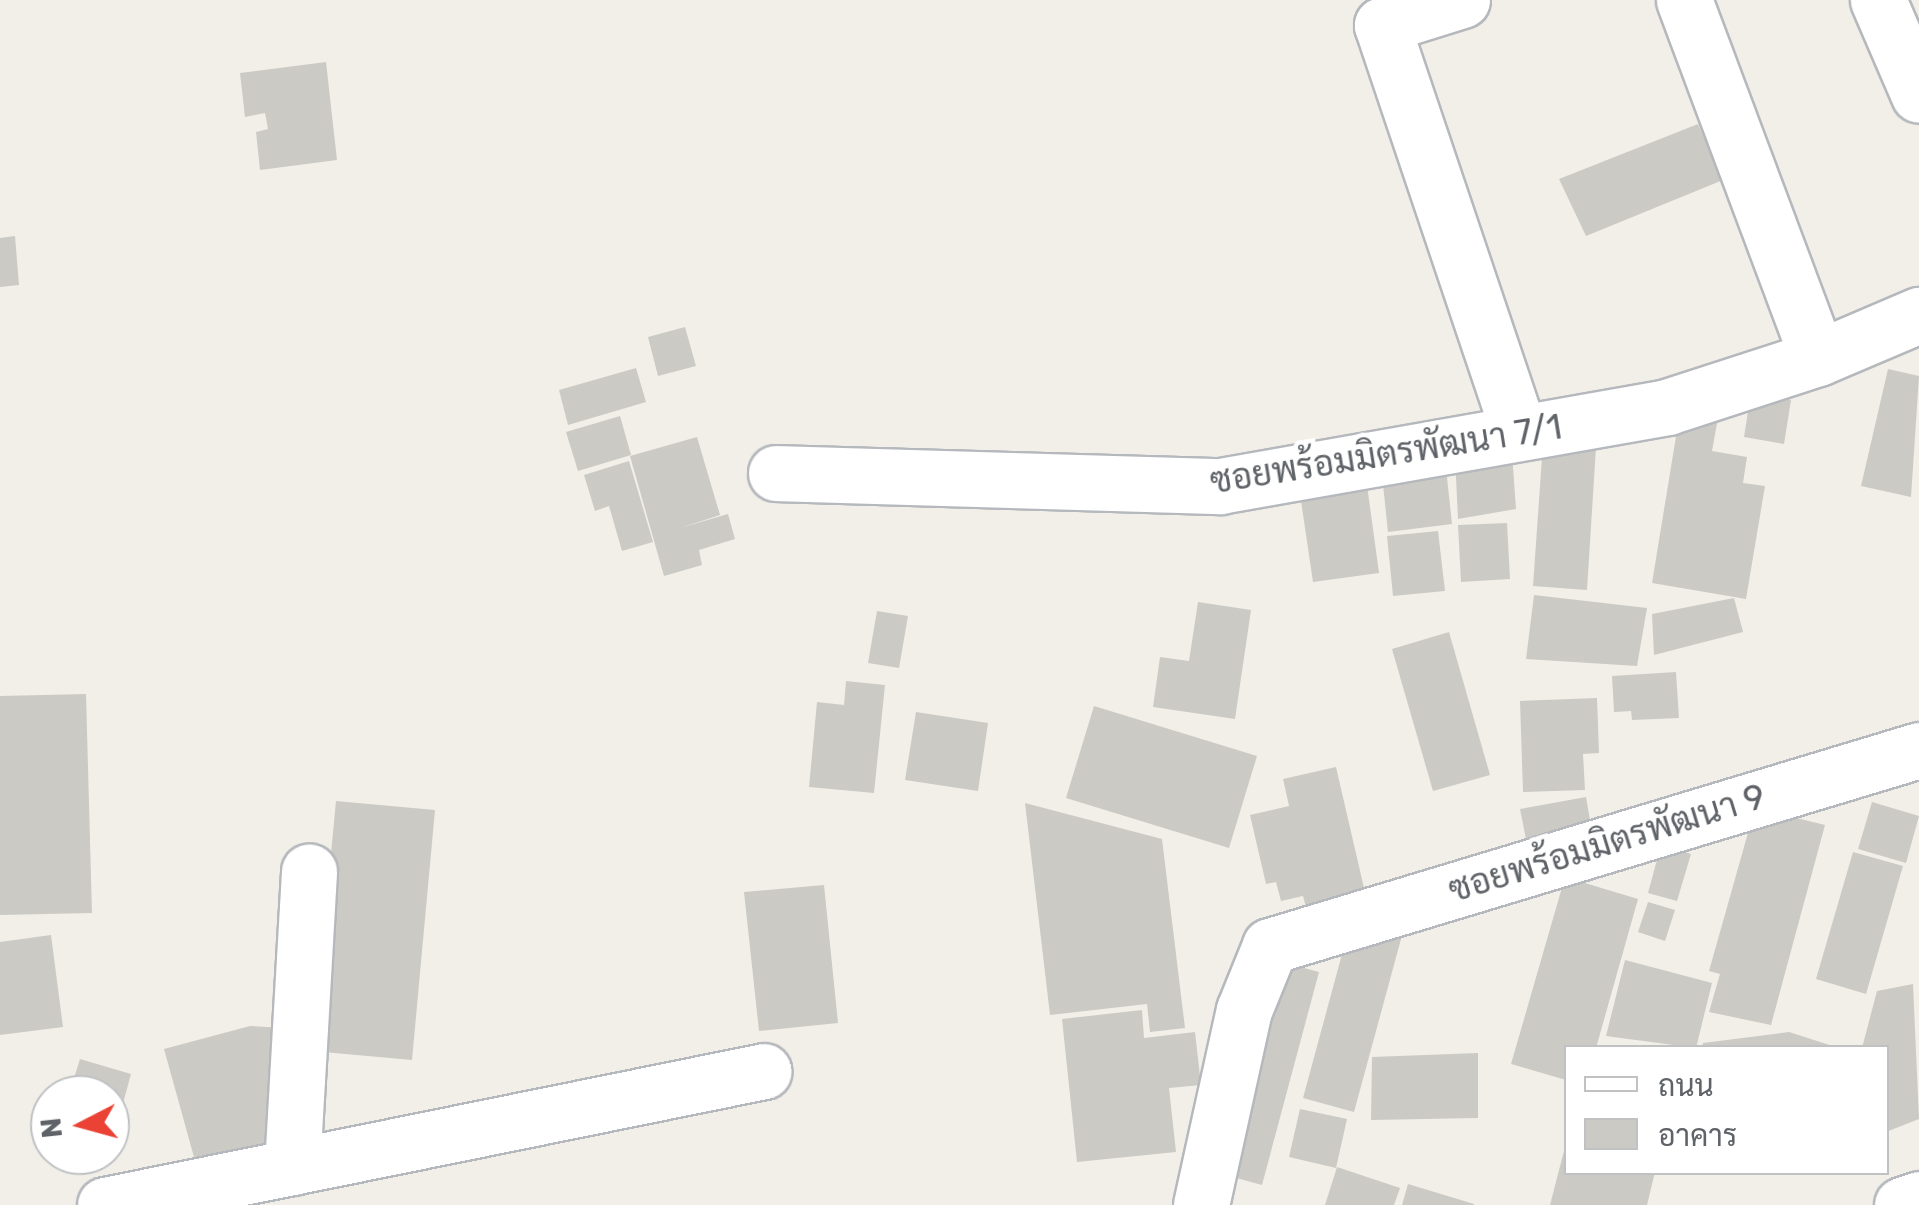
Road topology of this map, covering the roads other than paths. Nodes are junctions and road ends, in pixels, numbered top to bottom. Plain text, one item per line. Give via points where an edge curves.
1 (1462, 0) edge
2 (1684, 0) edge
3 (1878, 0) edge
4 (1919, 95) edge
5 (1919, 314) edge
6 (1818, 358) junction
7 (1519, 434) junction
8 (776, 473) dead end
9 (1919, 750) edge
10 (309, 871) dead end
11 (764, 1070) dead end
12 (292, 1167) junction
13 (1919, 1199) edge
14 (104, 1205) edge
15 (1201, 1205) edge
16 (1902, 1205) edge

1 - 7 street via 1382,24
2 - 6 street
3 - 4 street
5 - 6 street, ซอยพร้อมมิตรพัฒนา 7/1
6 - 7 street, ซอยพร้อมมิตรพัฒนา 7/1 via 1667,406
7 - 8 street, ซอยพร้อมมิตรพัฒนา 7/1 via 1220,486
9 - 15 street, ซอยพร้อมมิตรพัฒนา 9 via 1270,946 1256,967
10 - 12 street
11 - 12 street
12 - 14 street
13 - 16 street

